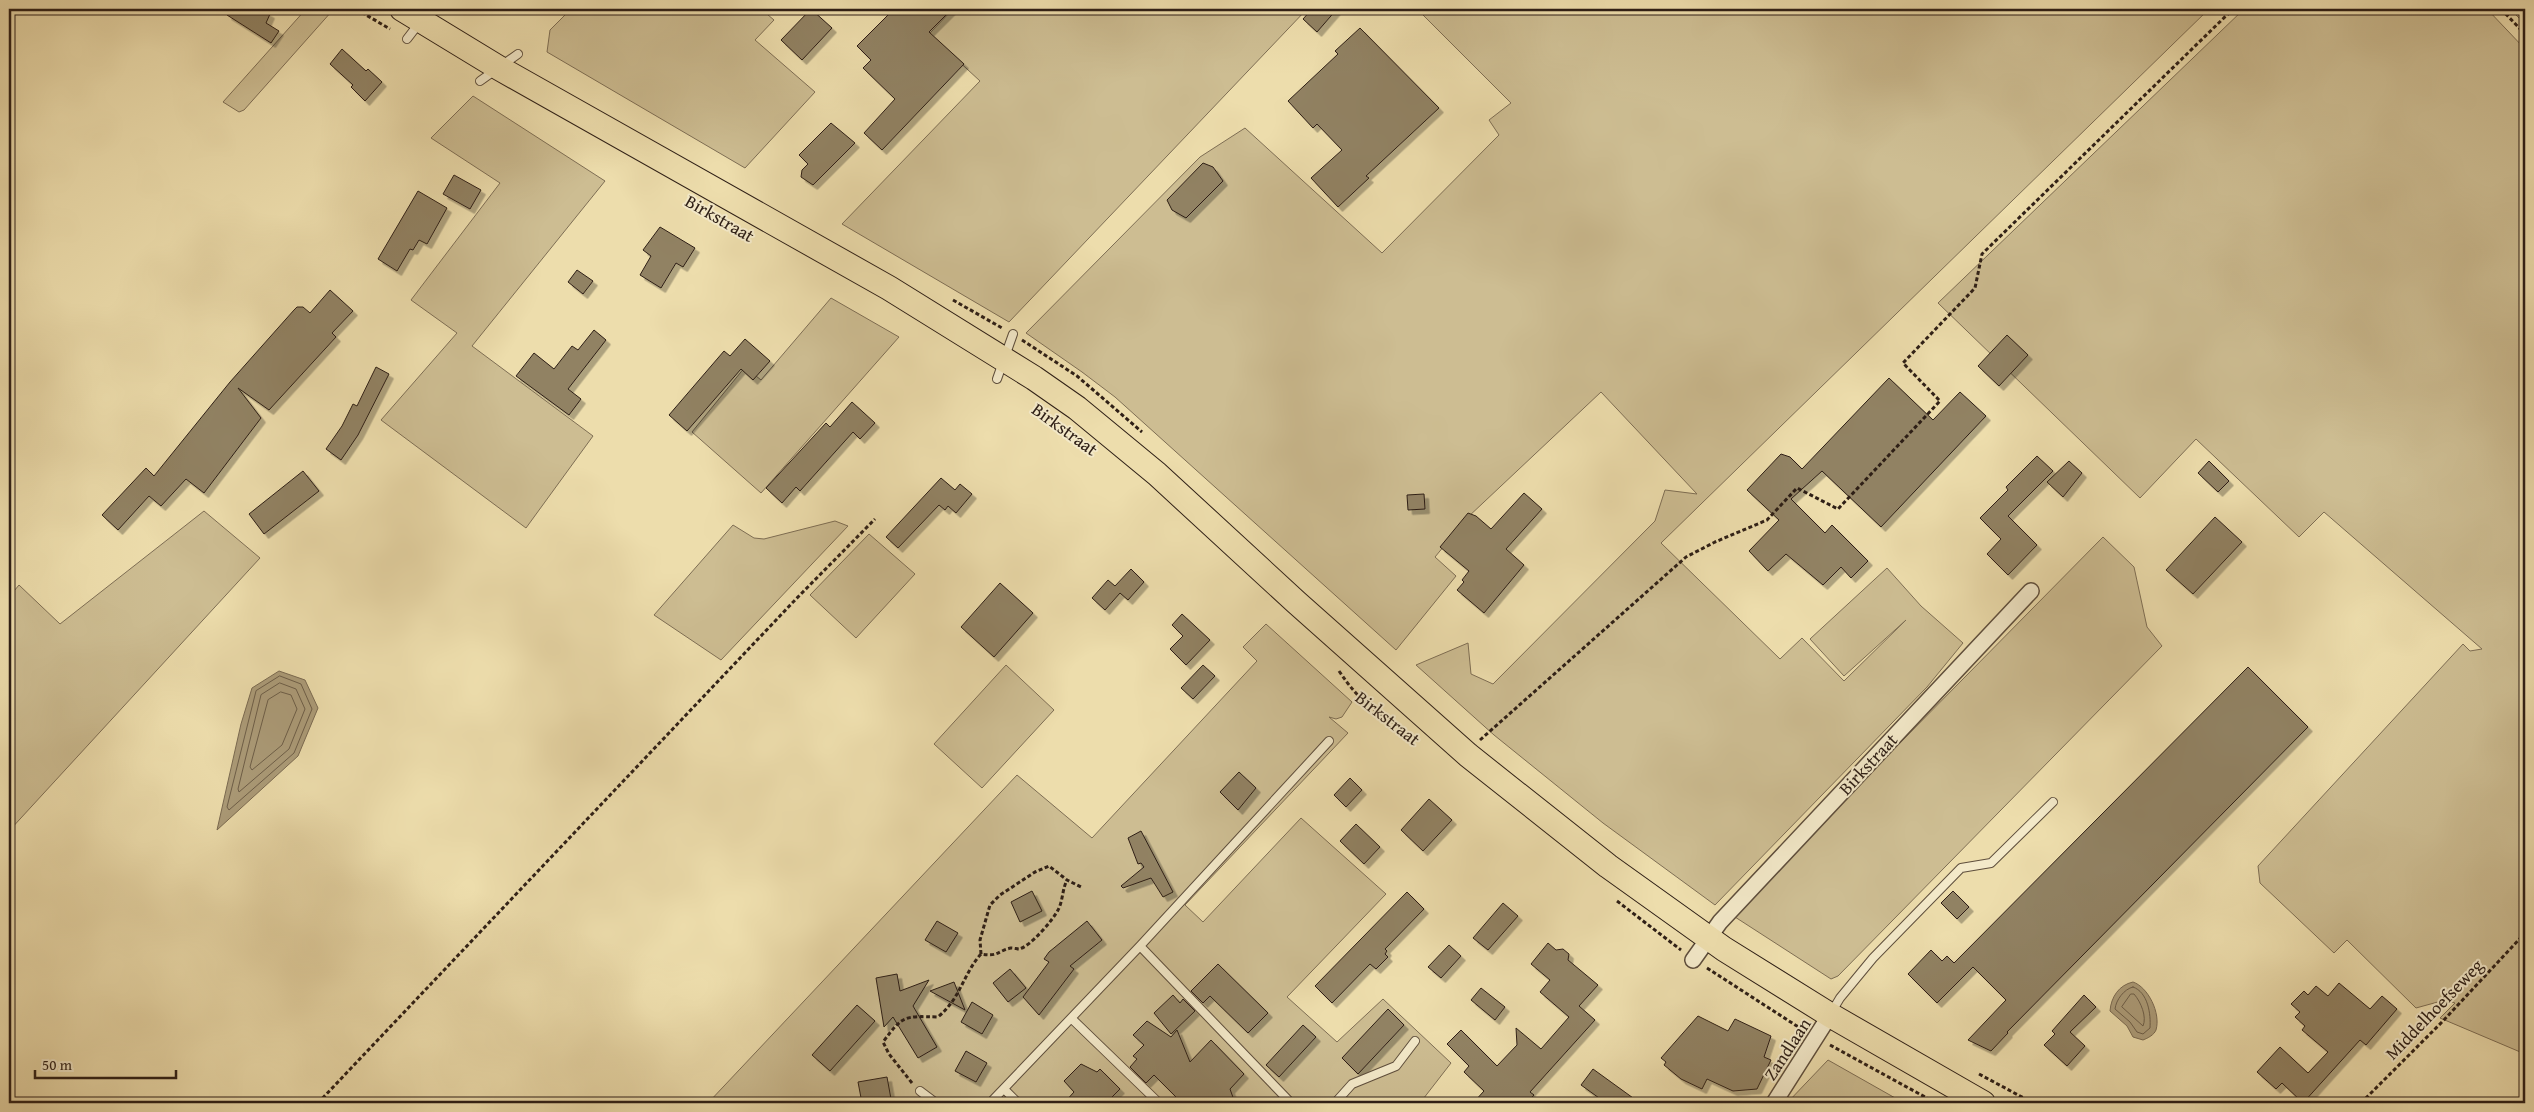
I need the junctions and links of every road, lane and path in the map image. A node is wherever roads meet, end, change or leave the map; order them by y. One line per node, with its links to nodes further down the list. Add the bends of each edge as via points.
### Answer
1 (356, 9): 5 (path)
2 (402, 9): 5 (main road, Birkstraat)
3 (2233, 9): 15 (path, via 1982,254 1975,288 1903,363 1940,401 1838,508 1797,488 1767,520 1686,557)
4 (2501, 9): 6 (path)
5 (420, 23): 7 (main road, Birkstraat)
6 (2525, 34)
7 (508, 61): 8 (lane); 10 (main road, Birkstraat, via 889,288)
8 (480, 81)
9 (1013, 334): 10 (lane)
10 (1001, 369): 22 (main road, Birkstraat, via 1077,408 1157,474 1468,755 1608,866)
11 (875, 519): 32 (path)
12 (2031, 591): 22 (street, Birkstraat, via 1720,922)
13 (1337, 668): 14 (path, Birkstraat, via 1365,704)
14 (1412, 735)
15 (1481, 739)
16 (1329, 741): 23 (lane)
17 (2053, 802): 26 (lane, via 1991,863 1961,868 1873,958)
18 (1066, 880): 19 (path); 24 (path, via 1058,910 1045,928 1027,944 994,956); 24 (path, via 1049,866 1000,895 990,905 980,940)
19 (1083, 888)
20 (1616, 900): 25 (path)
21 (2525, 933): 42 (path, Middelhoefseweg)
22 (1708, 939): 25 (street, Birkstraat); 26 (main road, Birkstraat)
23 (1140, 946): 27 (lane); 37 (lane)
24 (981, 954): 31 (path, via 970,967 960,992 938,1017 908,1017 896,1024 883,1042 903,1073)
25 (1694, 960): 28 (path)
26 (1830, 1015): 28 (street, Zandlaan); 41 (main road, Birkstraat)
27 (1072, 1019): 30 (lane); 36 (lane)
28 (1817, 1038): 39 (street, Zandlaan); 40 (path)
29 (1415, 1042): 38 (lane, via 1396,1066 1352,1084)
30 (1004, 1089): 34 (lane); 35 (lane)
31 (920, 1091): 33 (lane)
32 (318, 1103)
33 (936, 1103)
34 (990, 1103)
35 (1018, 1103)
36 (1158, 1103)
37 (1291, 1103)
38 (1335, 1103)
39 (1774, 1103)
40 (1936, 1103)
41 (1983, 1103)
42 (2361, 1103)

